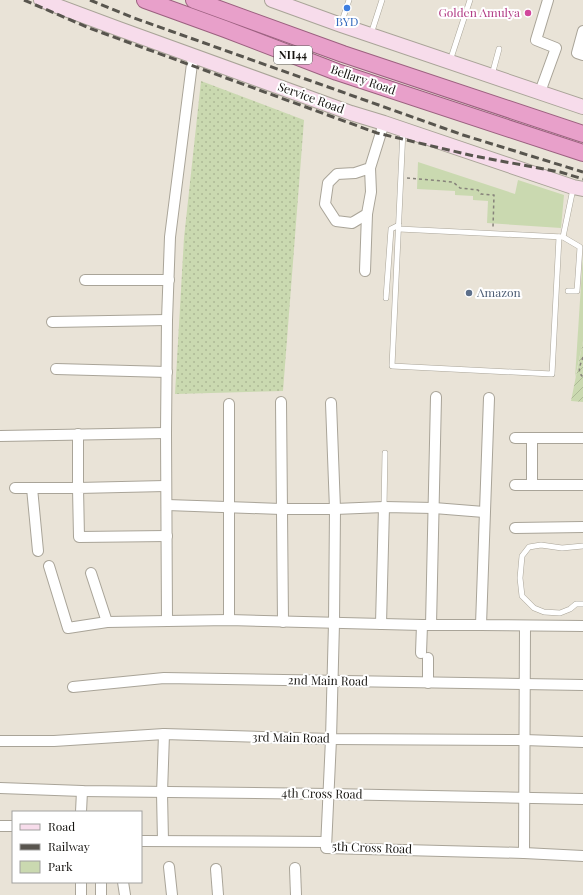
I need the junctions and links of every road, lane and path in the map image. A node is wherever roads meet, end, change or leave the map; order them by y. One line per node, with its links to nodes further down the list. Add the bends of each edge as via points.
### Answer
1 (41, 0): 14 (main road, Service Road)
2 (145, 0): 22 (highway, Bellary Road / NH44, via 337,72)
3 (194, 0): 21 (highway, Bellary Road / NH44, via 343,54)
4 (272, 0): 9 (main road)
5 (349, 0): 9 (lane)
6 (382, 0): 11 (lane)
7 (470, 0): 15 (lane)
8 (548, 0): 17 (street, via 536,40 556,48)
9 (341, 25): 11 (main road)
10 (583, 31): 13 (street, via 577,53)
11 (371, 35): 15 (main road)
12 (500, 49): 16 (lane)
13 (583, 55)
14 (193, 56): 19 (main road, Service Road); 32 (street, via 170,237)
15 (450, 62): 16 (main road)
16 (492, 76): 17 (main road)
17 (540, 92): 18 (main road)
18 (582, 104)
19 (384, 123): 20 (main road, Service Road); 23 (street)
20 (404, 129): 24 (lane); 25 (main road, Service Road)
21 (583, 134)
22 (583, 154)
23 (370, 168): 26 (street, via 371,192); 26 (street, via 356,173 337,174 328,183 325,204 336,221 352,223)
24 (401, 178): 27 (lane); 28 (path, via 453,182 460,188 494,195)
25 (578, 188): 29 (lane)
26 (367, 214): 30 (street)
27 (399, 227): 28 (lane); 29 (lane, via 392,366 552,374); 34 (lane, via 390,229)
28 (492, 233): 29 (lane)
29 (560, 237): 33 (lane, via 580,247 577,291)
30 (365, 271)
31 (84, 280): 32 (street)
32 (168, 280): 35 (street)
33 (568, 291)
34 (386, 298)
35 (167, 320): 36 (street); 39 (street)
36 (52, 322)
37 (583, 357): 40 (path, via 579,369)
38 (56, 369): 39 (street)
39 (167, 372): 46 (street)
40 (583, 377)
41 (436, 397): 64 (street)
42 (489, 398): 66 (street)
43 (281, 402): 63 (street)
44 (331, 402): 65 (street)
45 (229, 404): 61 (street)
46 (166, 433): 47 (street); 55 (street)
47 (78, 434): 48 (street); 59 (street)
48 (0, 436)
49 (515, 438): 50 (street)
50 (532, 438): 51 (street); 53 (street)
51 (583, 438)
52 (385, 454): 62 (lane)
53 (532, 485): 54 (street); 56 (street)
54 (583, 485)
55 (165, 486): 59 (street); 60 (street)
56 (515, 486)
57 (15, 488): 58 (street)
58 (32, 488): 59 (street); 71 (street)
59 (78, 488): 69 (street, via 79,537)
60 (166, 505): 61 (street); 69 (street)
61 (229, 507): 63 (street); 75 (street)
62 (384, 507): 64 (street); 65 (street); 80 (street)
63 (282, 508): 65 (street); 78 (street)
64 (434, 508): 66 (street); 81 (street)
65 (335, 509): 79 (street)
66 (484, 512): 82 (street)
67 (583, 527): 68 (street)
68 (514, 528)
69 (167, 536): 77 (street)
70 (583, 546): 74 (lane, via 562,548 541,545 529,548 522,556 520,578 522,596 534,608 544,612 560,613 576,604)
71 (38, 551)
72 (49, 566): 76 (street, via 68,628)
73 (91, 573): 76 (street)
74 (583, 604)
75 (229, 620): 77 (street); 78 (street)
76 (107, 622): 77 (street)
77 (167, 622)
78 (283, 622): 79 (street)
79 (334, 623): 80 (street); 85 (street)
80 (381, 624): 81 (street)
81 (426, 625): 82 (street); 86 (street, via 424,656)
82 (482, 625): 83 (street)
83 (525, 626): 84 (street); 87 (street)
84 (583, 626)
85 (332, 681): 86 (street, 2nd Main Road); 89 (street, 2nd Main Road, via 164,678); 91 (street)
86 (428, 683): 87 (street, 2nd Main Road)
87 (524, 684): 88 (street, 2nd Main Road); 92 (street)
88 (583, 685)
89 (73, 687)
90 (164, 734): 91 (street, 3rd Main Road); 93 (street, 3rd Main Road, via 54,741); 97 (street)
91 (331, 739): 92 (street, 3rd Main Road); 98 (street)
92 (524, 740): 94 (street, 3rd Main Road); 99 (street)
93 (0, 741)
94 (583, 742)
95 (0, 788): 96 (street, 4th Cross Road)
96 (82, 791): 97 (street, 4th Cross Road); 101 (street)
97 (162, 793): 98 (street, 4th Cross Road); 105 (street)
98 (329, 794): 99 (street, 4th Cross Road); 106 (street)
99 (524, 798): 100 (street, 4th Cross Road); 107 (street)
100 (583, 799)
101 (81, 811)
102 (0, 826): 103 (street)
103 (12, 826)
104 (142, 841): 105 (street, 5th Cross Road)
105 (163, 841): 106 (street, 5th Cross Road)
106 (326, 842): 107 (street, 5th Cross Road, via 326,848)
107 (524, 853): 108 (street, 5th Cross Road)
108 (583, 856)
109 (169, 867): 118 (street)
110 (295, 868): 120 (street)
111 (216, 869): 119 (street)
112 (80, 883): 115 (street)
113 (101, 883): 116 (street)
114 (123, 883): 117 (street)
115 (81, 895)
116 (101, 895)
117 (125, 895)
118 (172, 895)
119 (218, 895)
120 (296, 895)

